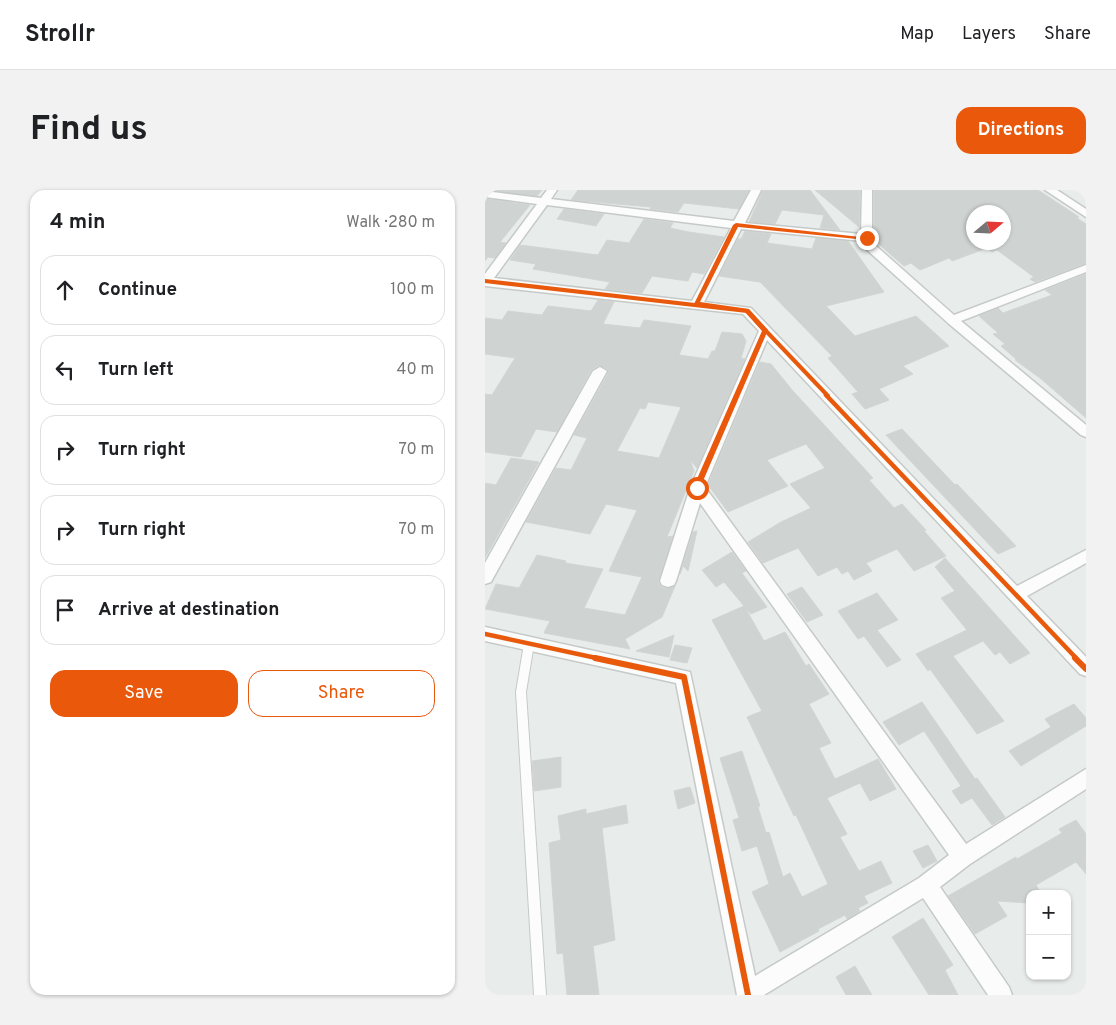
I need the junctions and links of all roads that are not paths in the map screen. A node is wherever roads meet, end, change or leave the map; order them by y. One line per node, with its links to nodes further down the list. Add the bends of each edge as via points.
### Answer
1 (552, 190): 6 (street)
2 (755, 190): 8 (street)
3 (867, 190): 9 (street)
4 (1050, 190): 7 (street)
5 (485, 194): 6 (street)
6 (544, 201): 8 (street); 11 (street)
7 (1086, 214)
8 (736, 225): 9 (street); 12 (street)
9 (867, 238): 13 (street, via 870,248)
10 (1086, 268): 13 (street)
11 (485, 281): 12 (street)
12 (697, 304): 14 (street, via 747,311)
13 (952, 320): 16 (street)
14 (765, 330): 17 (street); 21 (street)
15 (600, 370): 19 (street)
16 (1086, 432)
17 (697, 488): 20 (street); 26 (street)
18 (1086, 556): 21 (street)
19 (485, 578)
20 (668, 581)
21 (1015, 595): 24 (street)
22 (485, 634): 23 (street)
23 (529, 644): 28 (street, via 683,677); 29 (lane, via 521,692)
24 (1086, 669)
25 (1086, 778): 26 (street)
26 (963, 857): 27 (street)
27 (926, 885): 28 (street); 30 (street)
28 (747, 994)
29 (540, 995)
30 (1001, 995)

